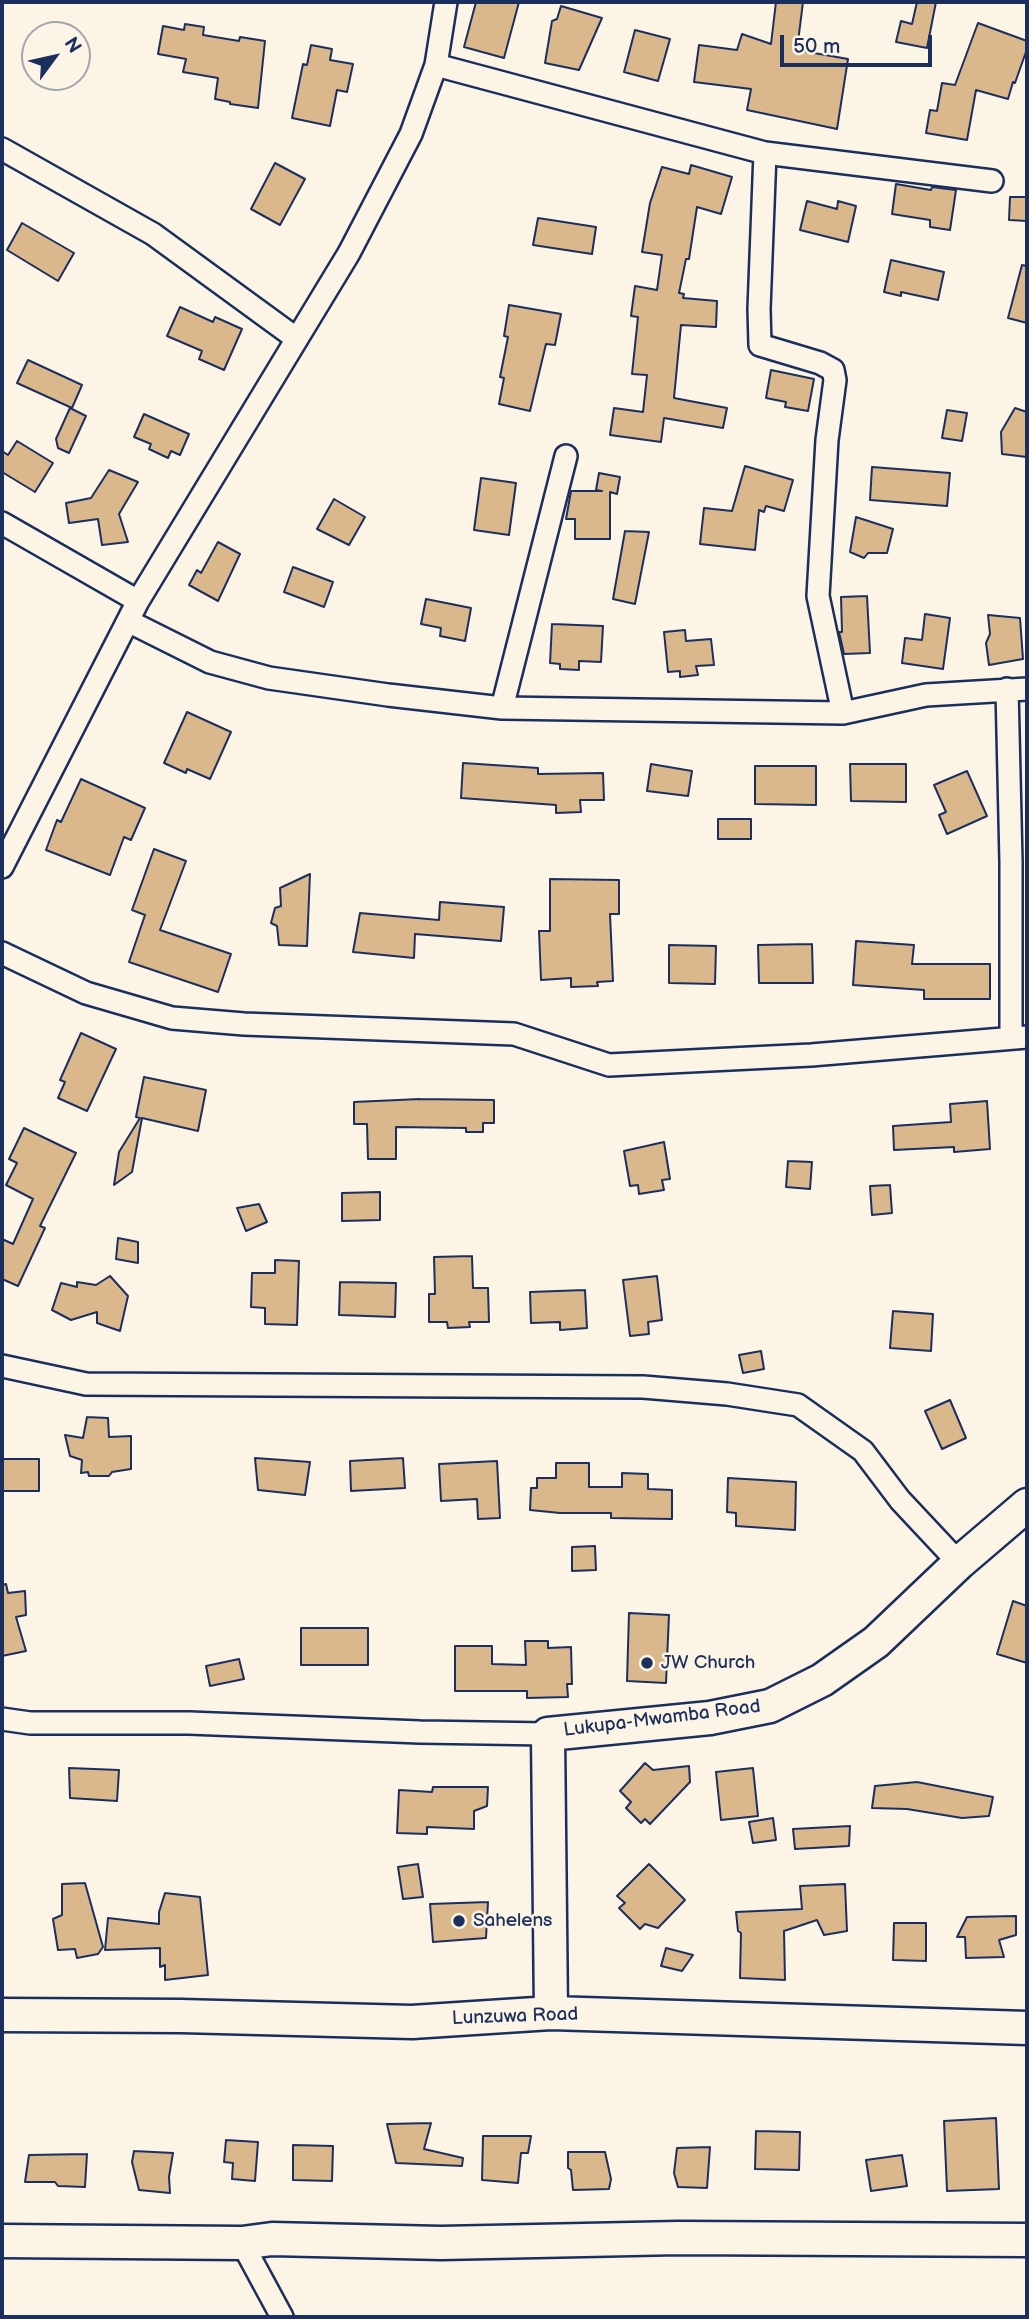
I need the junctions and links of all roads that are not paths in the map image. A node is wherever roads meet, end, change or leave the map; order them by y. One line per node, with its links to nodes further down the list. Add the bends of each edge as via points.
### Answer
1 (446, 2): 2 (street)
2 (436, 65): 4 (street); 6 (street, via 411,134 349,253)
3 (2, 149): 6 (street, via 153,234)
4 (765, 153): 5 (street); 13 (street, via 760,345 834,370 818,596)
5 (992, 181)
6 (297, 339): 9 (street)
7 (566, 456): 12 (street)
8 (2, 523): 9 (street)
9 (138, 601): 10 (street)
10 (128, 621): 12 (street, via 210,662 269,678); 14 (street)
11 (1017, 689): 13 (street, via 926,695); 16 (street, via 1010,862)
12 (502, 708): 13 (street)
13 (844, 713)
14 (2, 867)
15 (2, 953): 16 (street, via 86,993 172,1017 514,1034 609,1065 811,1055)
16 (1019, 1037)
17 (2, 1366): 19 (street, via 86,1384 643,1387 798,1405 863,1451 900,1500)
18 (1027, 1505): 19 (street, Lukupa-Mwamba Road)
19 (959, 1563): 21 (street, Lukupa-Mwamba Road, via 876,1642 822,1680 770,1706 710,1718)
20 (2, 1719): 21 (street)
21 (548, 1734): 22 (street, Lukupa-Mwamba Road)
22 (551, 2013): 23 (street, Lunzuwa Road, via 412,2022); 24 (street, Lunzuwa Road)
23 (2, 2015)
24 (1027, 2028)
25 (1027, 2239): 27 (street, via 441,2243 272,2239)
26 (2, 2241): 27 (street)
27 (243, 2243): 28 (street)
28 (282, 2317)

